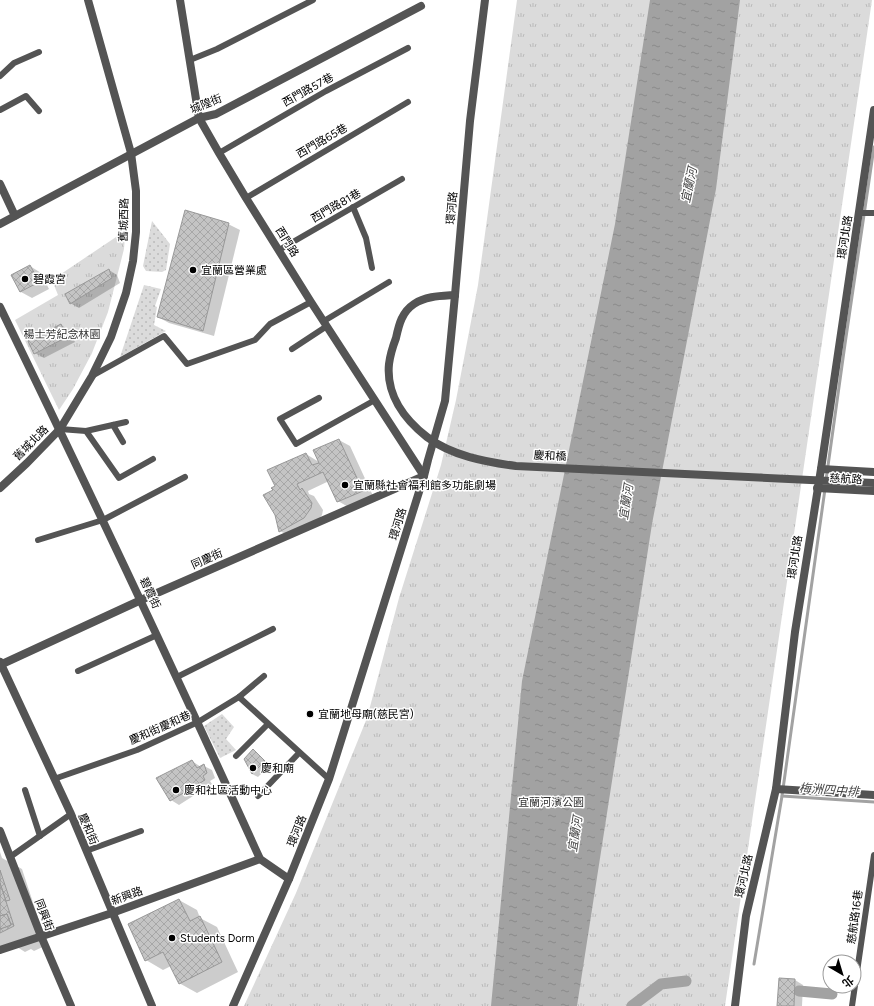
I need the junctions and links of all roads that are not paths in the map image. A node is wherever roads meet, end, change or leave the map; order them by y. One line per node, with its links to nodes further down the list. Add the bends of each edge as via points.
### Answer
1 (88, 0): 15 (street, 舊城西路)
2 (312, 0): 8 (lane)
3 (485, 0): 28 (street, 環河路, via 470,121)
4 (182, 1): 8 (street, 西門路)
5 (421, 6): 14 (street, 城隍街, via 216,114)
6 (408, 48): 16 (lane, 西門路57巷, via 326,91)
7 (39, 52): 9 (lane, via 14,63)
8 (190, 60): 14 (street, 西門路)
9 (0, 76)
10 (408, 102): 19 (lane, 西門路65巷)
11 (0, 110): 13 (lane, via 26,96)
12 (874, 110): 21 (street, 環河北路)
13 (39, 111)
14 (199, 118): 15 (street, 城隍街); 16 (street, 西門路)
15 (131, 153): 23 (street, 城隍街); 33 (street, 舊城西路, via 136,191 133,261 126,293 111,337)
16 (219, 153): 19 (street, 西門路)
17 (402, 179): 20 (lane, 西門路81巷)
18 (0, 184): 23 (street)
19 (246, 198): 25 (street, 西門路)
20 (353, 207): 25 (lane, 西門路81巷); 26 (lane, via 366,238)
21 (859, 213): 22 (lane); 42 (street, 環河北路)
22 (874, 213)
23 (15, 216): 24 (street, 城隍街)
24 (0, 224)
25 (279, 250): 29 (street, 西門路)
26 (372, 268)
27 (389, 282): 31 (lane)
28 (455, 295): 44 (street, 環河路, via 445,401); 46 (street, 慶和橋, bridge, via 429,297 407,310 400,320 388,371 392,391 403,414 428,437 449,450 482,460 516,466)
29 (312, 302): 31 (street, 西門路); 33 (lane, via 270,324 255,340 187,364 164,336)
30 (0, 307): 38 (street, 碧霞街)
31 (325, 324): 32 (lane); 35 (street, 西門路)
32 (292, 349)
33 (92, 376): 38 (street, 舊城西路)
34 (319, 398): 35 (lane, via 280,419 296,444)
35 (374, 400): 44 (street, 西門路)
36 (126, 422): 37 (lane)
37 (113, 425): 39 (lane); 40 (lane)
38 (60, 429): 39 (lane); 47 (street, 舊城北路); 50 (street, 碧霞街)
39 (86, 431): 41 (lane, via 119,478)
40 (123, 442)
41 (153, 459)
42 (820, 469): 43 (street, 慈航路); 48 (street, 環河北路)
43 (874, 472)
44 (424, 476): 52 (street, 同慶街); 65 (street, 環河路)
45 (185, 477): 50 (lane)
46 (874, 483)
47 (0, 488)
48 (817, 488): 49 (street, 慈航路); 66 (street, 環河北路, via 795,632)
49 (874, 491)
50 (103, 520): 51 (lane); 52 (street, 碧霞街)
51 (38, 540)
52 (141, 600): 54 (street, 碧霞街); 55 (street, 同慶街)
53 (273, 629): 58 (lane)
54 (157, 635): 56 (lane); 58 (street, 碧霞街)
55 (0, 664): 64 (street, 慶和街)
56 (78, 671)
57 (264, 676): 59 (lane, 慶和街慶和巷)
58 (177, 677): 60 (street, 碧霞街)
59 (238, 697): 60 (lane, 慶和街慶和巷); 61 (lane)
60 (198, 722): 64 (lane, 慶和街慶和巷, via 137,750); 77 (street, 碧霞街)
61 (268, 724): 62 (lane); 63 (lane)
62 (299, 752): 65 (lane); 69 (lane)
63 (236, 756)
64 (54, 779): 70 (street, 慶和街)
65 (330, 779): 78 (street, 環河路)
66 (776, 789): 68 (street); 85 (street, 環河北路, via 746,916)
67 (25, 790): 73 (lane)
68 (874, 795)
69 (258, 796)
70 (70, 814): 73 (lane); 74 (street, 慶和街)
71 (0, 831): 76 (street, 同興街)
72 (141, 831): 74 (lane)
73 (40, 836): 76 (lane)
74 (86, 851): 79 (street, 慶和街)
75 (874, 855): 86 (lane, 慈航路16巷)
76 (10, 857): 80 (street, 同興街)
77 (260, 859): 78 (street); 79 (street, 新興路)
78 (289, 879): 84 (street, 環河路)
79 (112, 913): 80 (street, 新興路); 83 (street, 慶和街)
80 (41, 936): 81 (street, 新興路); 82 (street, 同興街)
81 (0, 950)
82 (71, 1006)
83 (152, 1006)
84 (233, 1006)
85 (735, 1006)
86 (852, 1006)

